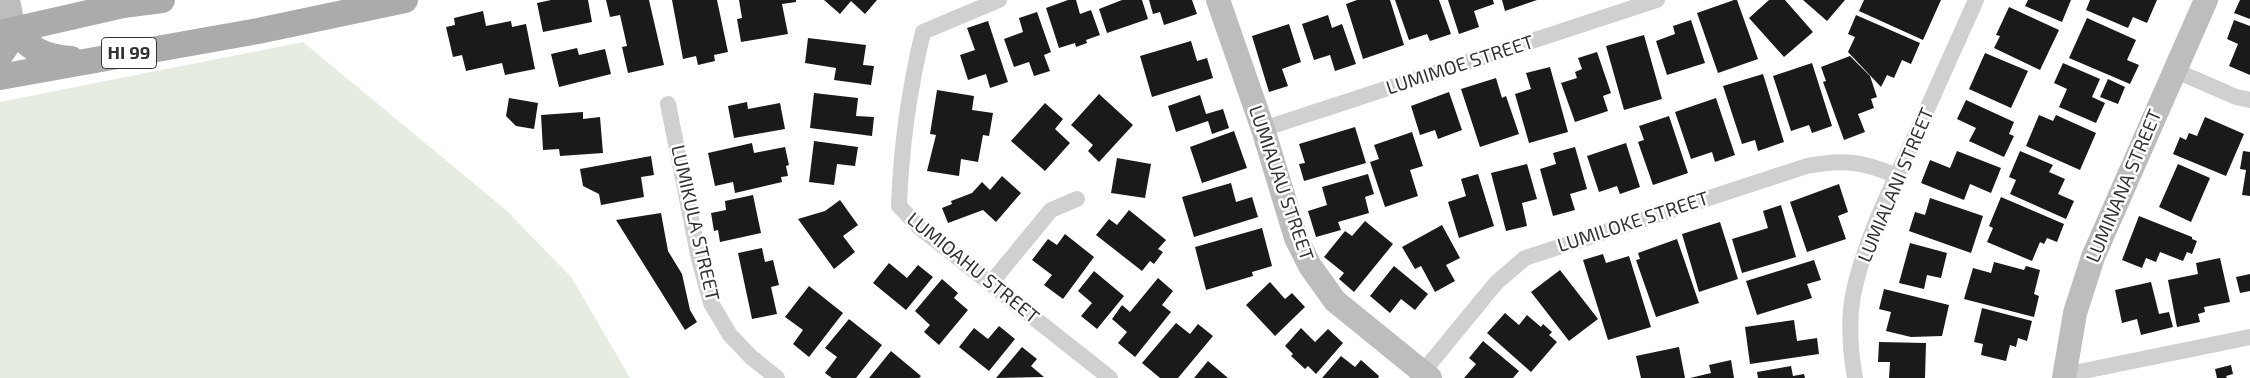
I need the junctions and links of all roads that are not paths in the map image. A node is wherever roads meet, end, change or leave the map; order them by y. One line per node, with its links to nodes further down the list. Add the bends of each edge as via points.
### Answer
1 (8, 0): 11 (street)
2 (78, 0): 10 (main road)
3 (162, 0): 10 (main road, HI 99)
4 (405, 0): 13 (main road, HI 99, via 258,31)
5 (999, 0): 21 (street, LUMIOAHU STREET, via 923,32 908,101 900,169 899,206 919,227)
6 (1218, 0): 18 (street, LUMIAUAU STREET)
7 (1657, 0): 18 (street, LUMIMOE STREET)
8 (1976, 0): 19 (street, LUMIALANI STREET)
9 (2206, 0): 14 (street, LUMINANA STREET)
10 (123, 5): 11 (main road, HI 99)
11 (7, 31): 12 (main road, via 10,41); 13 (main road, via 28,46 55,58)
12 (0, 56)
13 (90, 60): 15 (main road, HI 99)
14 (2174, 70): 16 (street); 24 (street, LUMINANA STREET, via 2092,257)
15 (0, 77)
16 (2250, 100)
17 (668, 104): 25 (street, LUMIKULA STREET, via 699,259 711,302 730,335)
18 (1263, 129): 23 (street, LUMIAUAU STREET, via 1296,238 1310,266 1335,301)
19 (1897, 176): 23 (street, LUMILOKE STREET, via 1860,162 1829,161 1806,166 1525,258 1496,283); 27 (street, LUMIALANI STREET, via 1864,253 1853,295 1850,334)
20 (1077, 199): 21 (street, via 1051,210)
21 (991, 283): 26 (street, LUMIOAHU STREET)
22 (2250, 337): 24 (street)
23 (1423, 376)
24 (2059, 377)
25 (777, 378)
26 (1110, 378)
27 (1855, 378)

